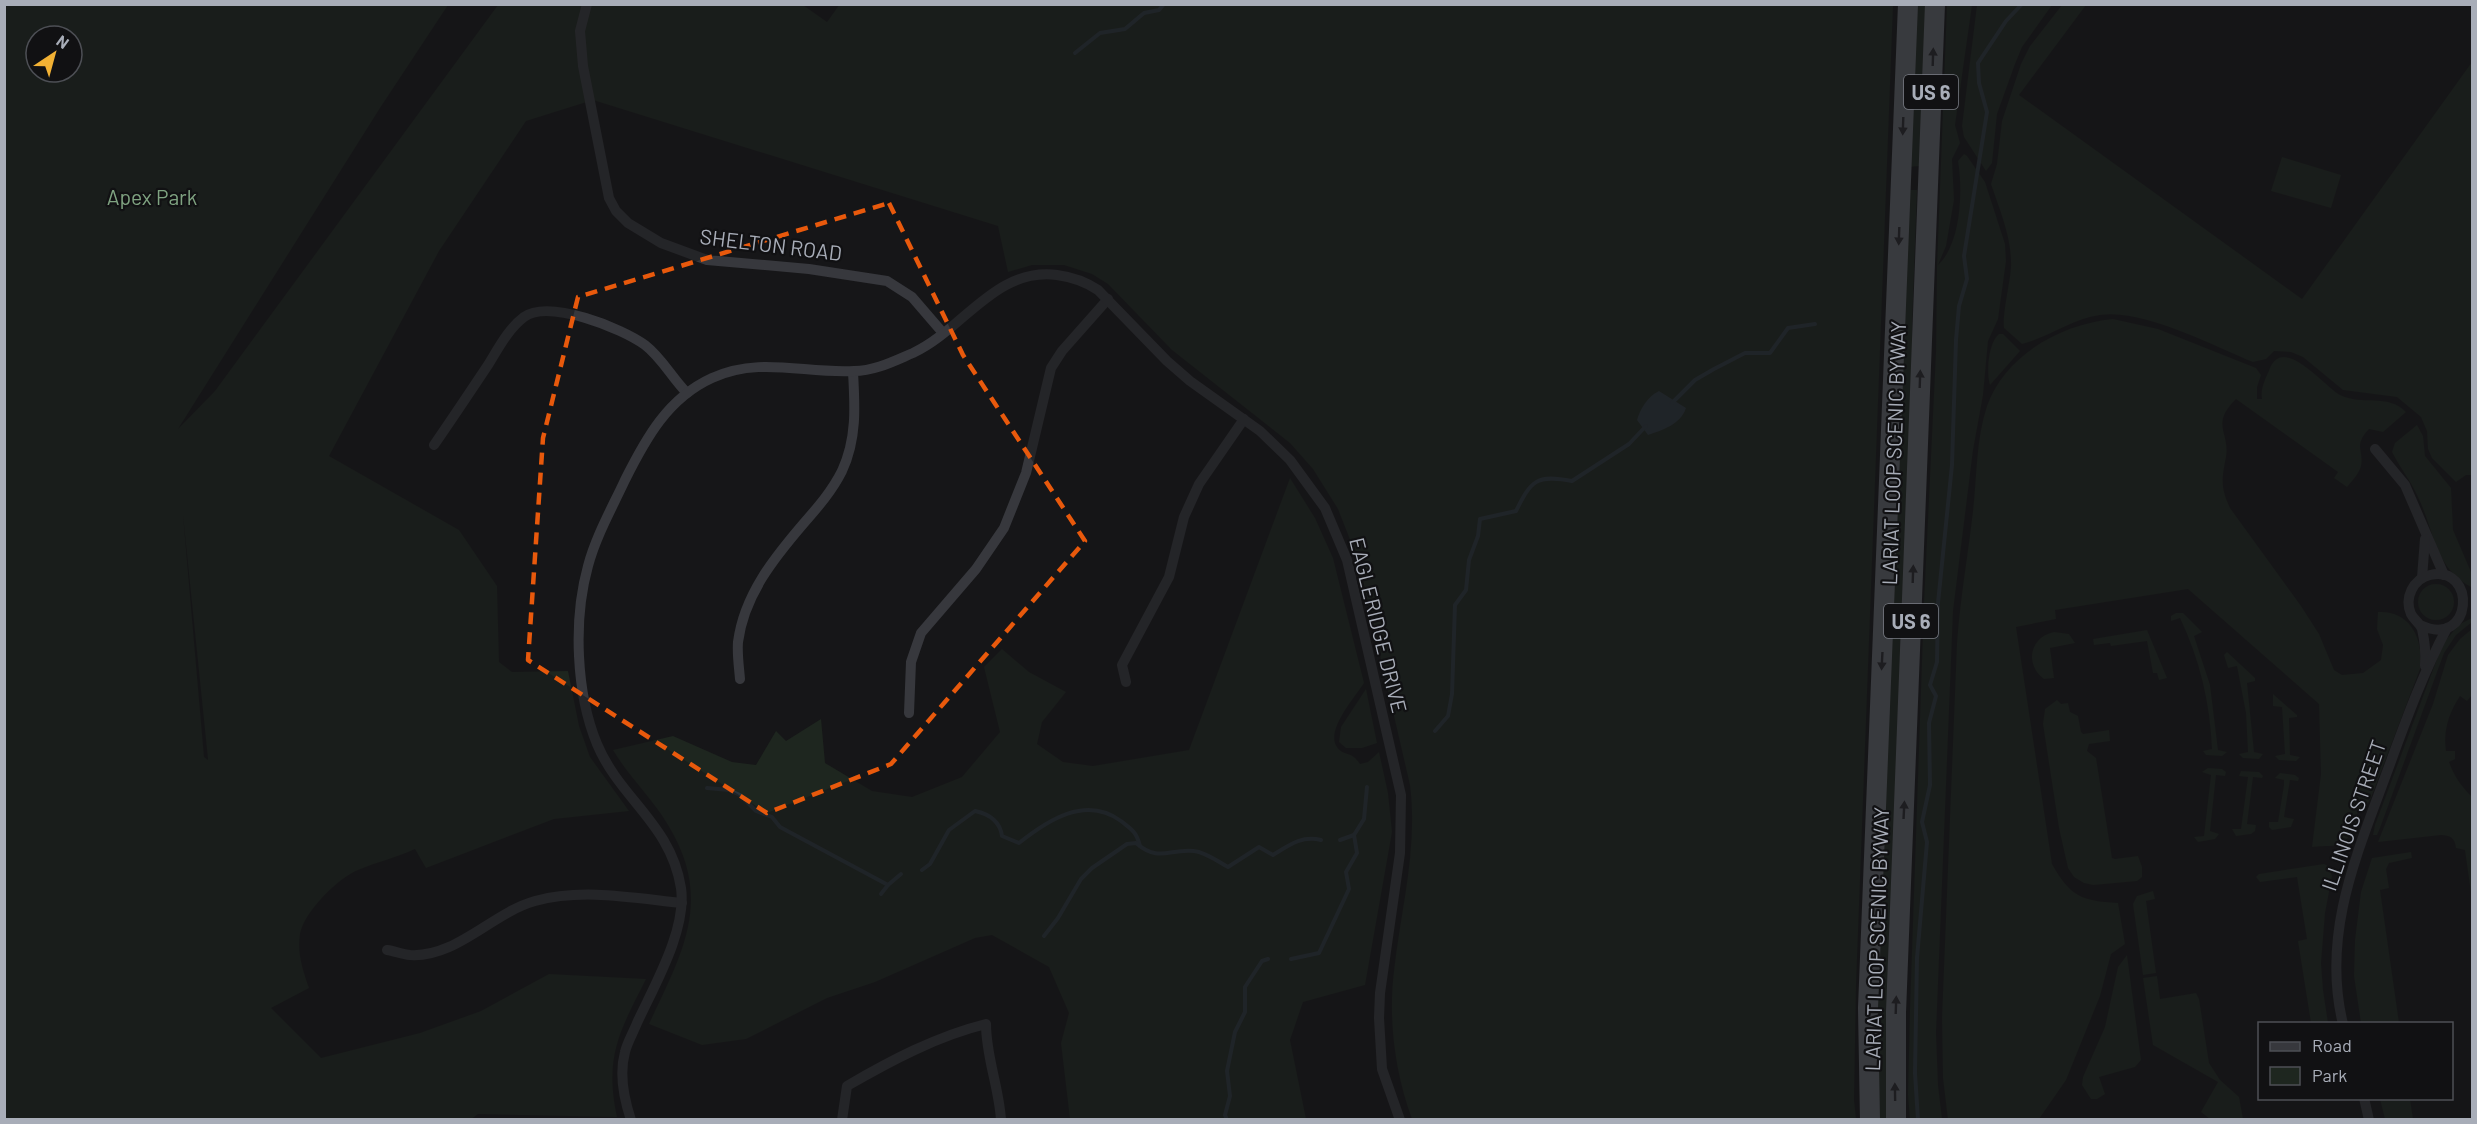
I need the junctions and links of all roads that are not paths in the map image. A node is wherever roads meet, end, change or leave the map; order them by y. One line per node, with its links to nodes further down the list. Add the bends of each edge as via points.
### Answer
1 (587, 4): 7 (street, SHELTON ROAD, via 580,31 588,98 609,198 628,223 662,243 707,260 887,281 908,293)
2 (1908, 4): 4 (highway, LARIAT LOOP SCENIC BYWAY / US 6, one-way to 4)
3 (1935, 4): 5 (highway, LARIAT LOOP SCENIC BYWAY / US 6, one-way to 3)
4 (1901, 177): 5 (highway); 30 (highway, LARIAT LOOP SCENIC BYWAY / US 6, one-way to 30, via 1868,1008)
5 (1928, 179): 31 (highway, LARIAT LOOP SCENIC BYWAY / US 6, one-way to 5, via 1896,1001)
6 (1108, 299): 7 (street, EAGLERIDGE DRIVE, via 1088,283 1048,274 1031,275 1008,283); 10 (street, EAGLERIDGE DRIVE, via 1167,361); 21 (street, via 1051,368 1026,473 1004,528 976,569 921,633 911,662)
7 (943, 333): 8 (street, EAGLERIDGE DRIVE, via 923,348 889,364)
8 (853, 372): 9 (street, EAGLERIDGE DRIVE, via 767,365 715,377); 19 (street, via 856,409 852,444 843,470 760,578 741,626)
9 (687, 393): 11 (street, via 645,345 626,333 543,310 525,317 505,338); 22 (street, EAGLERIDGE DRIVE, via 650,431 599,535 588,565 578,642 590,724 598,746 611,770 662,834 673,858)
10 (1244, 419): 20 (street, via 1198,484 1184,517 1169,577 1122,665); 29 (street, EAGLERIDGE DRIVE, via 1290,460 1322,502 1334,528 1347,560 1401,795 1400,853 1379,1018 1382,1070)
11 (434, 446)
12 (2375, 449): 13 (street, via 2405,485)
13 (2425, 536): 14 (street); 15 (street)
14 (2444, 575): 15 (street); 17 (street, via 2458,585 2464,600 2461,616)
15 (2422, 578): 16 (street, via 2412,587 2408,604)
16 (2420, 625): 17 (street); 18 (street, via 2426,644)
17 (2447, 628): 18 (street, ILLINOIS STREET)
18 (2425, 669): 24 (street, ILLINOIS STREET, via 2357,855 2339,917 2335,971)
19 (740, 679)
20 (1126, 682)
21 (909, 713)
22 (682, 903): 23 (street, via 566,895 512,909 440,951 411,955); 26 (street, EAGLERIDGE DRIVE, via 677,932 624,1053 623,1096)
23 (387, 950)
24 (2343, 1022)
25 (2364, 1100): 32 (street)
26 (631, 1119)
27 (842, 1119): 28 (street, via 847,1086 882,1065 986,1024)
28 (1001, 1119)
29 (1400, 1119)
30 (1870, 1119)
31 (1896, 1119)
32 (2369, 1119)

